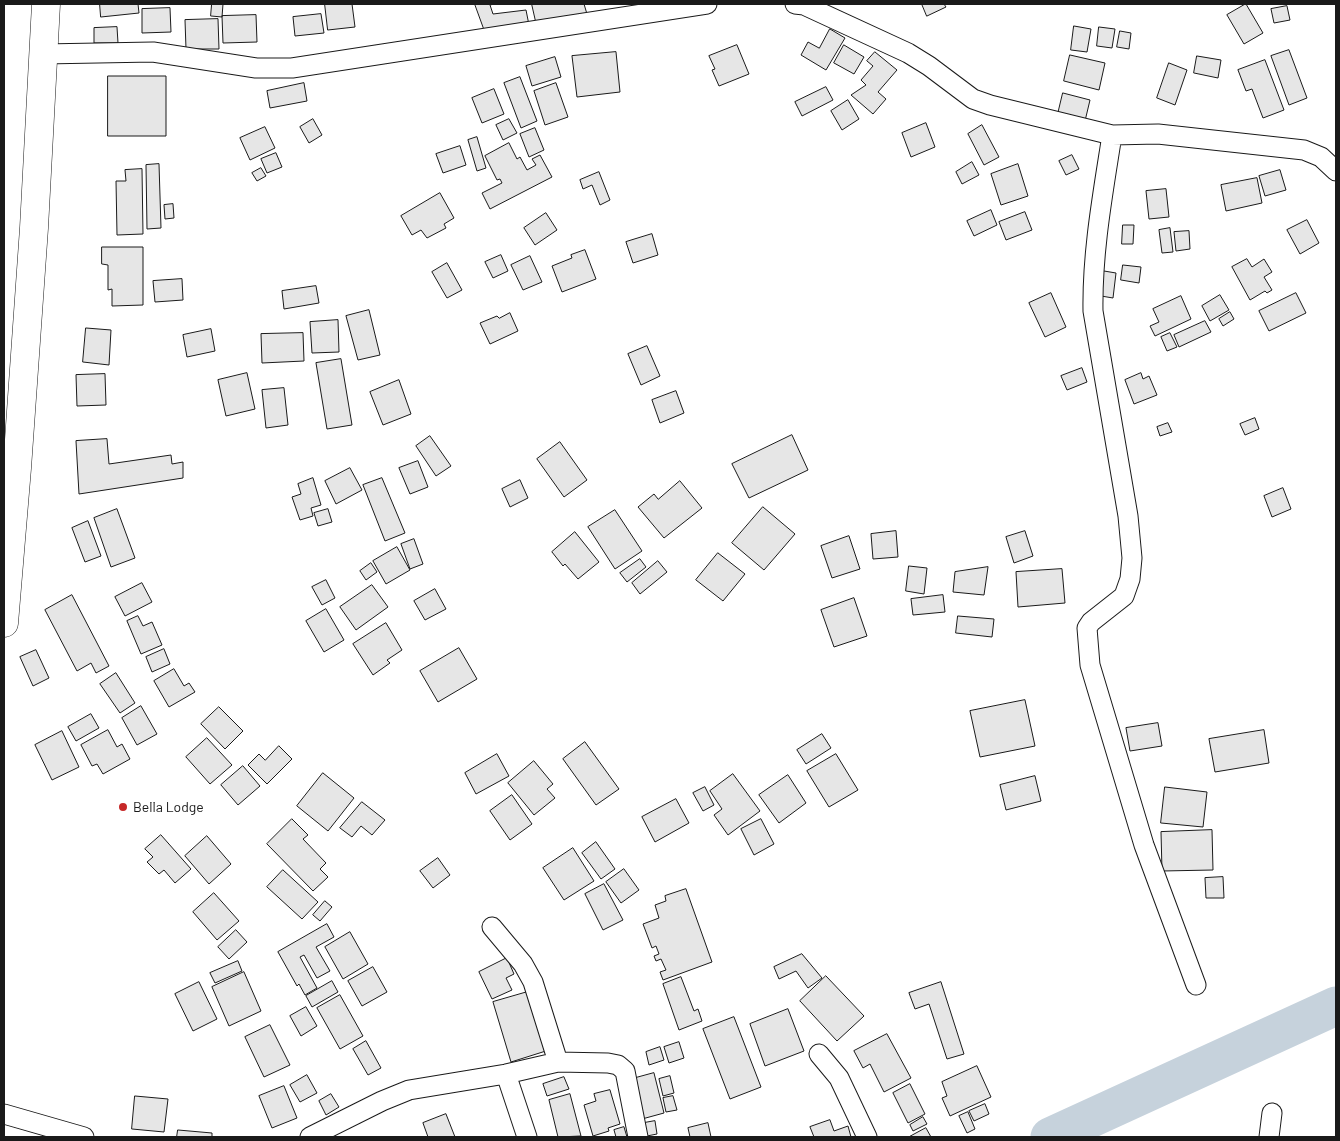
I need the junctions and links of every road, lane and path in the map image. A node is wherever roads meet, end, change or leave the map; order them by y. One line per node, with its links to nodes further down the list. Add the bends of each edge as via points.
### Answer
1 (46, 4): 4 (highway)
2 (707, 4): 4 (street, via 292,68 256,68 153,52)
3 (801, 4): 5 (street, via 908,52 973,99)
4 (43, 54): 7 (highway, via 33,238)
5 (1112, 134): 6 (street, via 1158,134 1304,150 1321,157); 9 (street, via 1100,213 1093,311 1128,516 1132,558 1124,596 1087,628 1090,665 1144,845)
6 (1336, 171)
7 (4, 623)
8 (492, 927): 11 (street, via 523,964 533,982)
9 (1196, 985)
10 (819, 1054): 19 (street, via 839,1078)
11 (558, 1062): 12 (street); 18 (street, via 608,1063 622,1067)
12 (506, 1074): 16 (street, via 409,1090); 17 (street)
13 (1272, 1113): 20 (street)
14 (4, 1114): 15 (street)
15 (84, 1137)
16 (310, 1137)
17 (527, 1137)
18 (638, 1137)
19 (867, 1137)
20 (1269, 1137)

